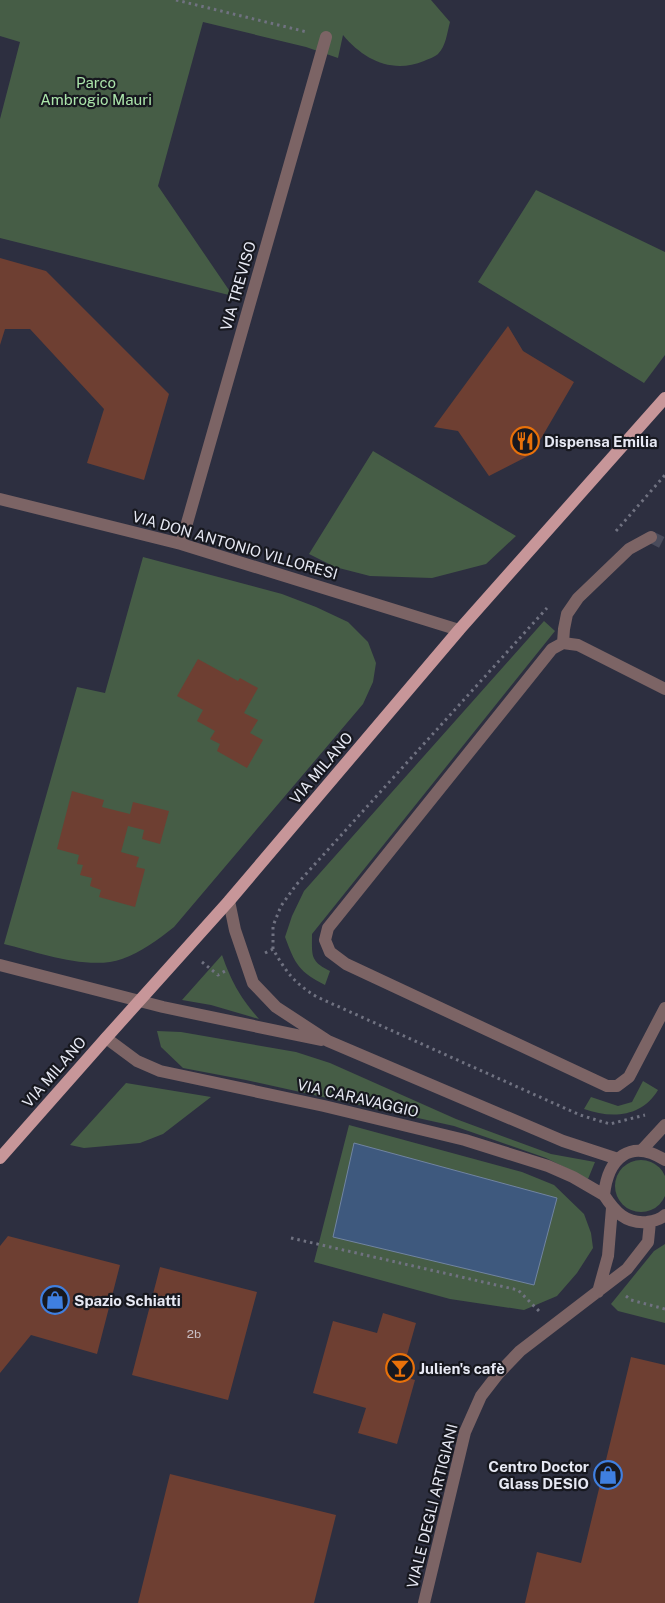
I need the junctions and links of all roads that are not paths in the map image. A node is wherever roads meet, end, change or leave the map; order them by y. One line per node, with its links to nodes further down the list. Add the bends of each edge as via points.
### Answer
1 (326, 37): 5 (street, VIA TREVISO)
2 (665, 398): 6 (main road, VIA MILANO)
3 (0, 499): 5 (street, VIA DON ANTONIO VILLORESI)
4 (651, 536): 7 (street, via 629,549 578,598 566,614)
5 (181, 544): 6 (street, VIA DON ANTONIO VILLORESI)
6 (459, 630): 9 (main road, VIA MILANO)
7 (563, 643): 8 (street, via 578,645); 12 (street, via 552,649 328,928 324,940 330,952 346,964 608,1086 617,1086 629,1076)
8 (665, 689)
9 (229, 901): 11 (main road, VIA MILANO); 14 (street, VIA CARAVAGGIO, via 234,930 253,984 276,1007)
10 (0, 965): 11 (street, VIA CARAVAGGIO)
11 (140, 1001): 13 (main road, VIA MILANO); 14 (street, VIA CARAVAGGIO)
12 (665, 1008)
13 (106, 1038): 17 (main road, VIA MILANO); 20 (street, VIA CARAVAGGIO, via 137,1061 160,1071 465,1140 548,1166)
14 (328, 1041): 18 (street, VIA CARAVAGGIO, via 563,1141)
15 (665, 1125): 16 (street)
16 (641, 1151): 18 (street); 19 (street)
17 (0, 1158)
18 (618, 1159): 20 (street, via 608,1172)
19 (665, 1160)
20 (604, 1195): 21 (street)
21 (612, 1208): 22 (street, via 626,1220 638,1223); 23 (street, via 608,1256)
22 (661, 1218): 23 (street, VIALE DEGLI ARTIGIANI, via 628,1269)
23 (598, 1292): 24 (street, VIALE DEGLI ARTIGIANI, via 520,1351 482,1396 465,1432)
24 (424, 1603)

